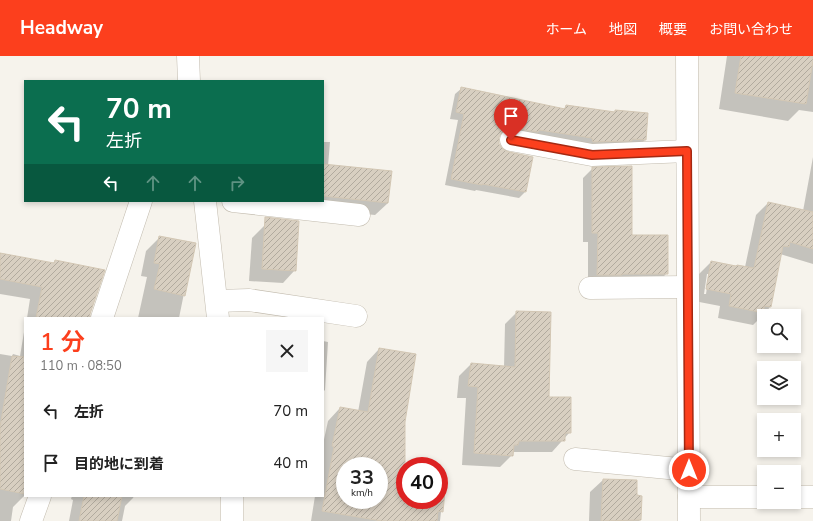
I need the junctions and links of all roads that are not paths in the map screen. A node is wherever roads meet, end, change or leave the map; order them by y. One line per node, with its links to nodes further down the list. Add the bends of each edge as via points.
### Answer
1 (188, 56): 3 (street)
2 (687, 56): 5 (street)
3 (189, 80)
4 (511, 140): 5 (street, via 592,155)
5 (687, 151): 10 (street)
6 (141, 202): 14 (street)
7 (205, 202): 12 (street)
8 (243, 202): 9 (street)
9 (359, 214)
10 (688, 287): 11 (street); 16 (street)
11 (590, 288)
12 (217, 309): 13 (street, via 248,300)
13 (356, 316)
14 (102, 317)
15 (575, 459): 16 (street)
16 (689, 470): 19 (street)
17 (40, 497): 23 (street)
18 (232, 497): 24 (street)
19 (689, 497): 20 (street); 25 (street)
20 (757, 497)
21 (801, 497): 22 (street)
22 (813, 497)
23 (31, 521)
24 (232, 521)
25 (689, 521)

